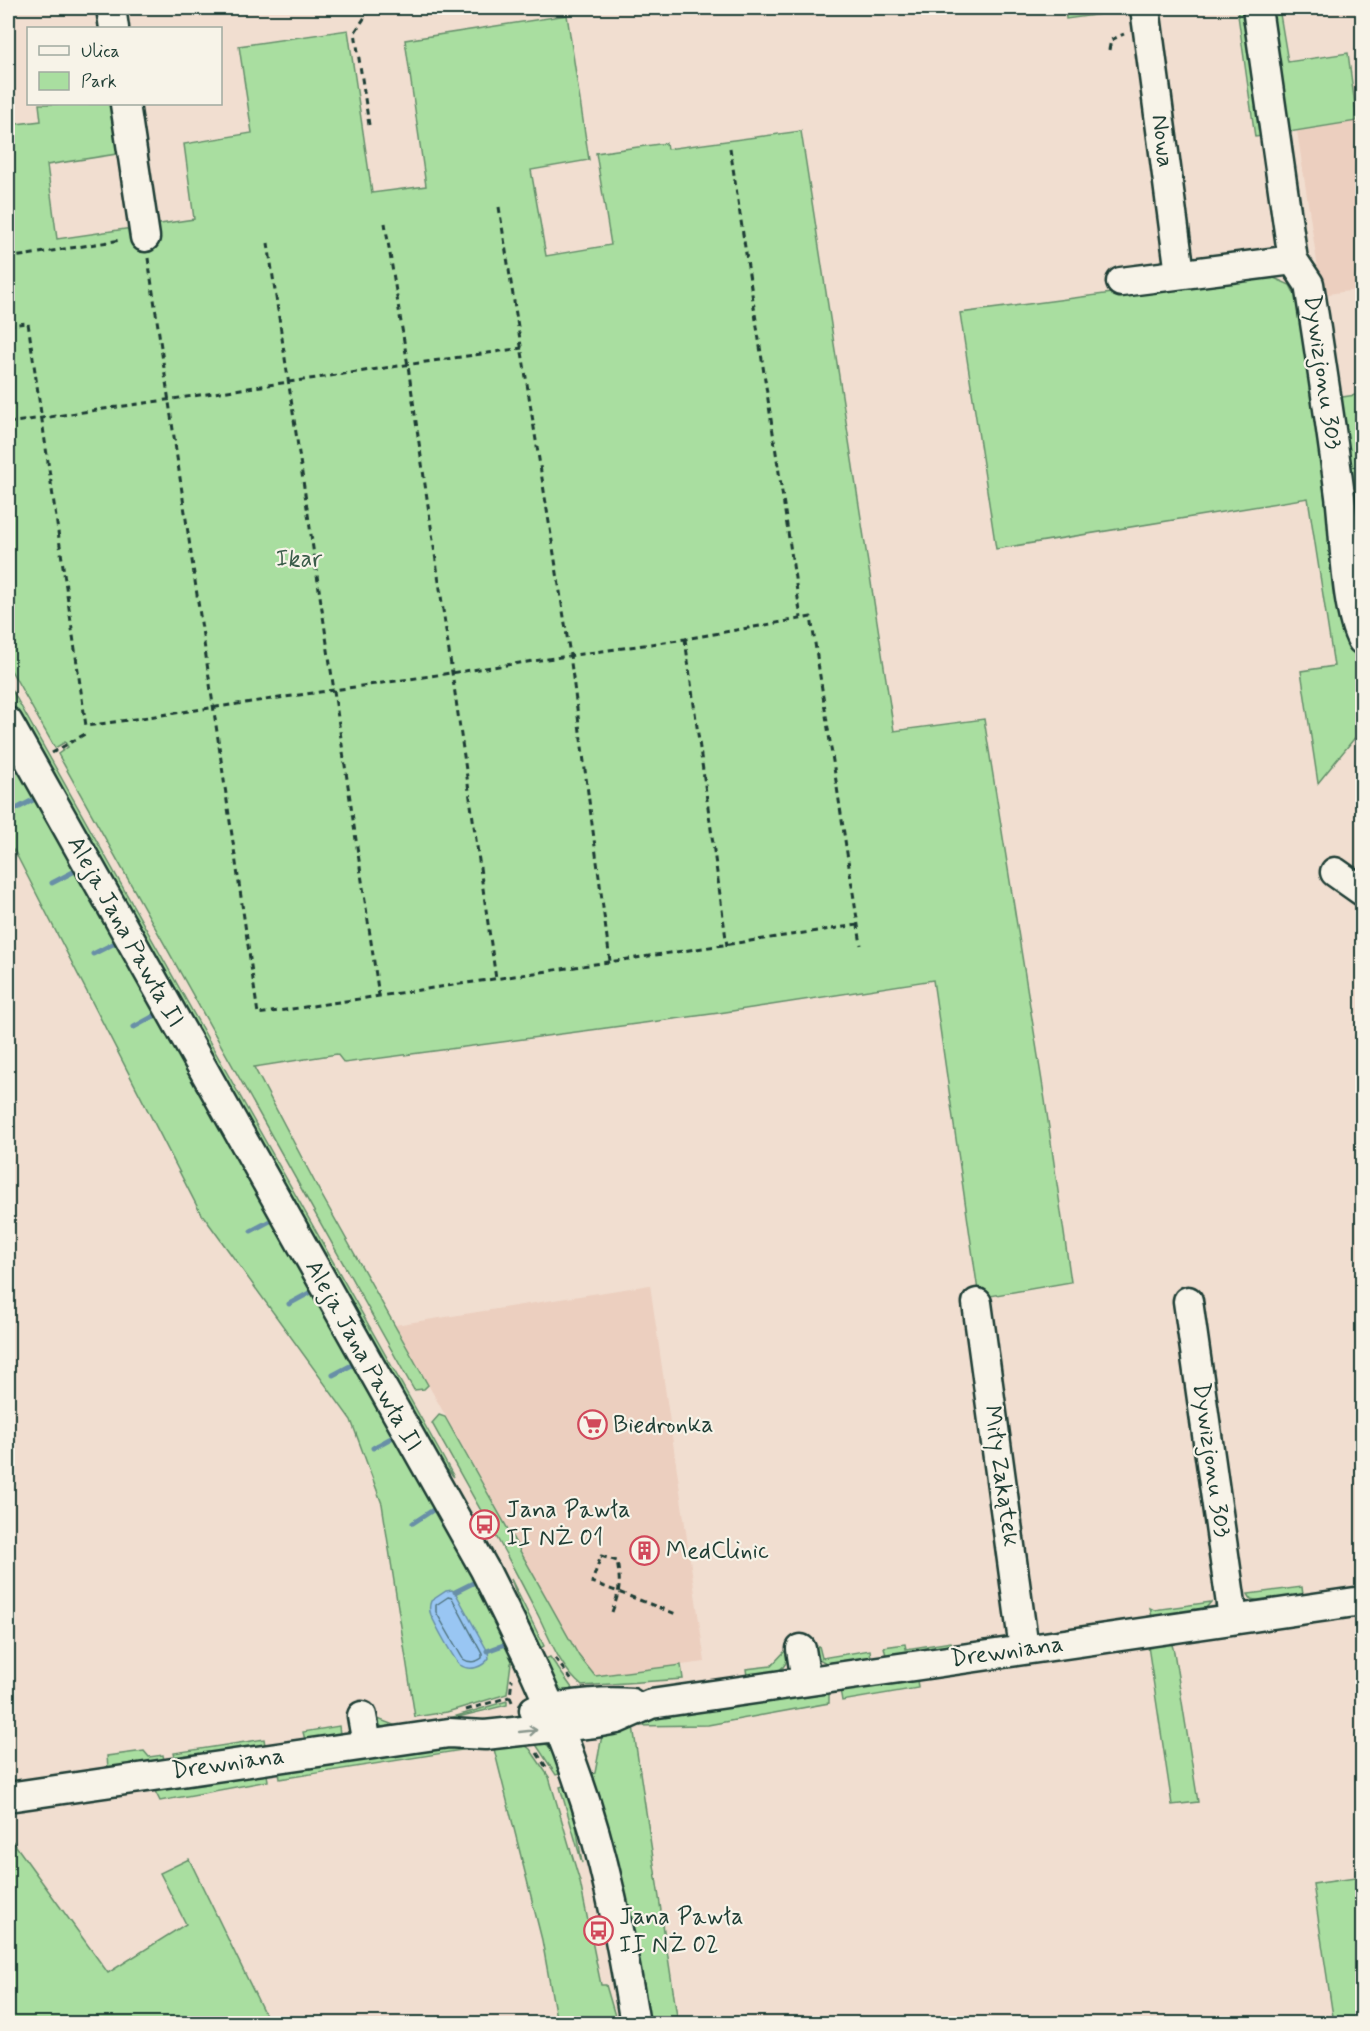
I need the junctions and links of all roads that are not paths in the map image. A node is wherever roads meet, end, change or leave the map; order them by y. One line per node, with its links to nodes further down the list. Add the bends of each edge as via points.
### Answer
1 (111, 8): 4 (street)
2 (1145, 8): 8 (street, Nowa)
3 (1257, 8): 7 (street, Dywizjonu 303)
4 (114, 27)
5 (125, 105): 6 (street)
6 (145, 237)
7 (1293, 260): 8 (street); 10 (street, Dywizjonu 303, via 1309,284 1350,594)
8 (1180, 274): 9 (street)
9 (1121, 282)
10 (1361, 637)
11 (8, 722): 22 (street, Aleja Jana Pawła II, via 484,1570)
12 (1335, 872): 13 (street)
13 (1362, 891)
14 (1188, 1301): 17 (street, Dywizjonu 303)
15 (977, 1303): 19 (street, Miły Zakątek)
16 (1362, 1600): 17 (street, Drewniana)
17 (1233, 1618): 19 (street, Drewniana)
18 (801, 1649): 20 (street)
19 (1024, 1649): 20 (street, Drewniana)
20 (806, 1681): 22 (street, Drewniana, via 651,1704 615,1701)
21 (362, 1716): 23 (street)
22 (555, 1717): 23 (street, Drewniana, via 516,1712 449,1733); 25 (street, Aleja Jana Pawła II, via 603,1861)
23 (367, 1744): 24 (street, Drewniana)
24 (8, 1797)
25 (635, 2024)

